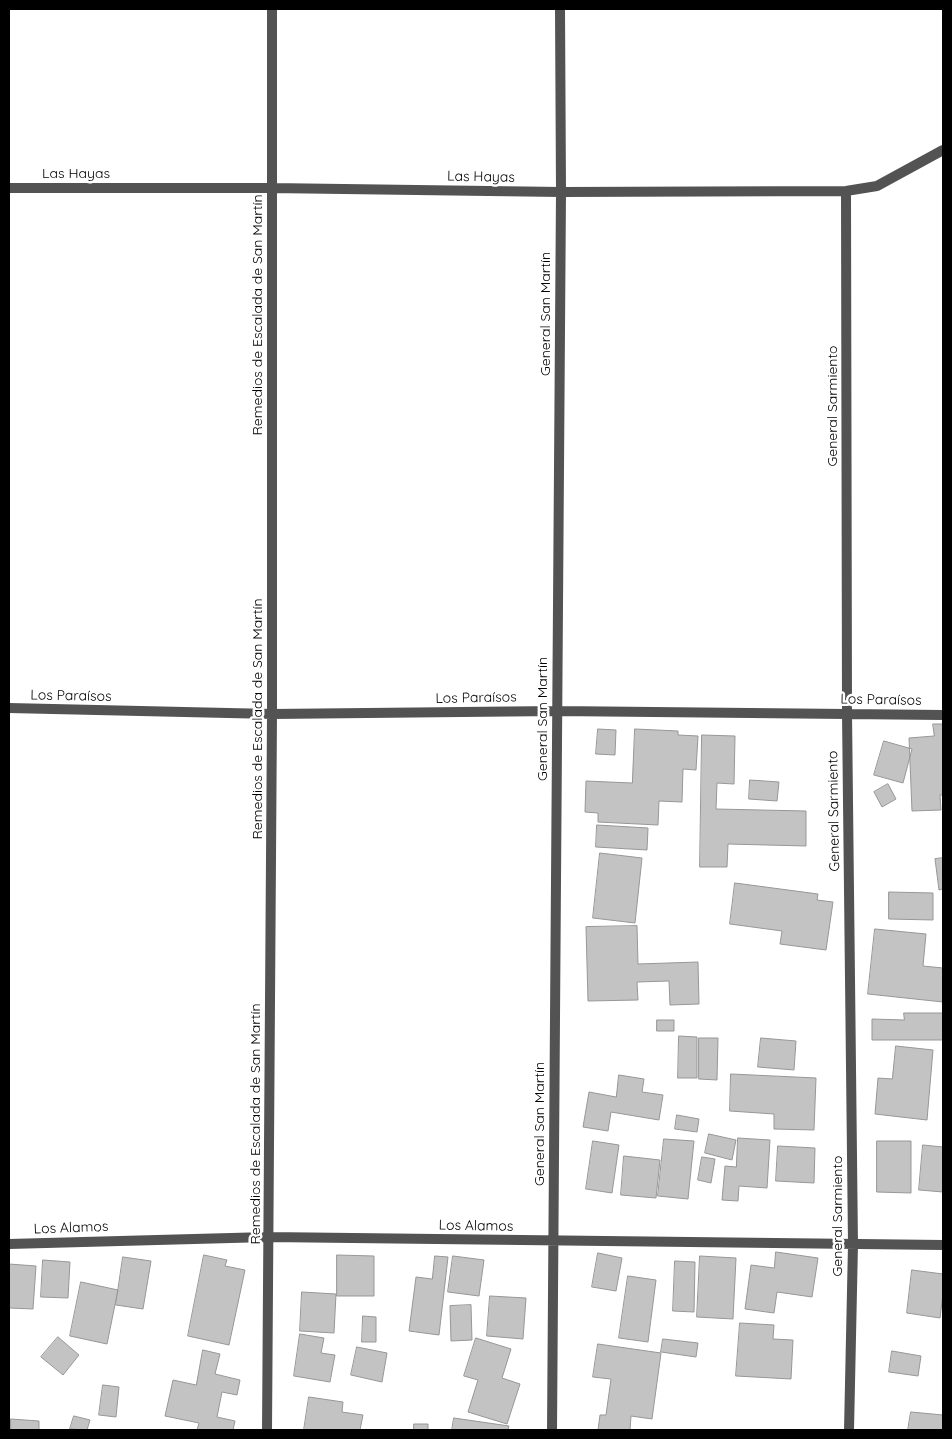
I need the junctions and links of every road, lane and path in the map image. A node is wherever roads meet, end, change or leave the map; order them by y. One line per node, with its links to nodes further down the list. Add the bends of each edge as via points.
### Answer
1 (272, 9): 5 (street, Remedios de Escalada de San Martín)
2 (560, 9): 7 (street, General San Martín)
3 (943, 150): 6 (street, Las Hayas, via 877,186)
4 (9, 188): 5 (street, Las Hayas)
5 (271, 188): 7 (street, Las Hayas); 11 (street, Remedios de Escalada de San Martín)
6 (846, 191): 7 (street, Las Hayas); 10 (street, General Sarmiento)
7 (561, 192): 9 (street, General San Martín)
8 (9, 708): 11 (street, Los Paraísos)
9 (557, 711): 10 (street, Los Paraísos); 11 (street, Los Paraísos); 14 (street, General San Martín)
10 (847, 713): 12 (street, Los Paraísos); 16 (street, General Sarmiento)
11 (272, 714): 13 (street, Remedios de Escalada de San Martín)
12 (943, 715)
13 (268, 1237): 14 (street, Los Alamos); 15 (street, Los Alamos); 18 (street, Remedios de Escalada de San Martín)
14 (552, 1241): 16 (street, Los Alamos); 19 (street, General San Martín)
15 (9, 1244)
16 (853, 1244): 17 (street, Los Alamos); 20 (street, General Sarmiento)
17 (943, 1245)
18 (268, 1430)
19 (552, 1430)
20 (849, 1430)

